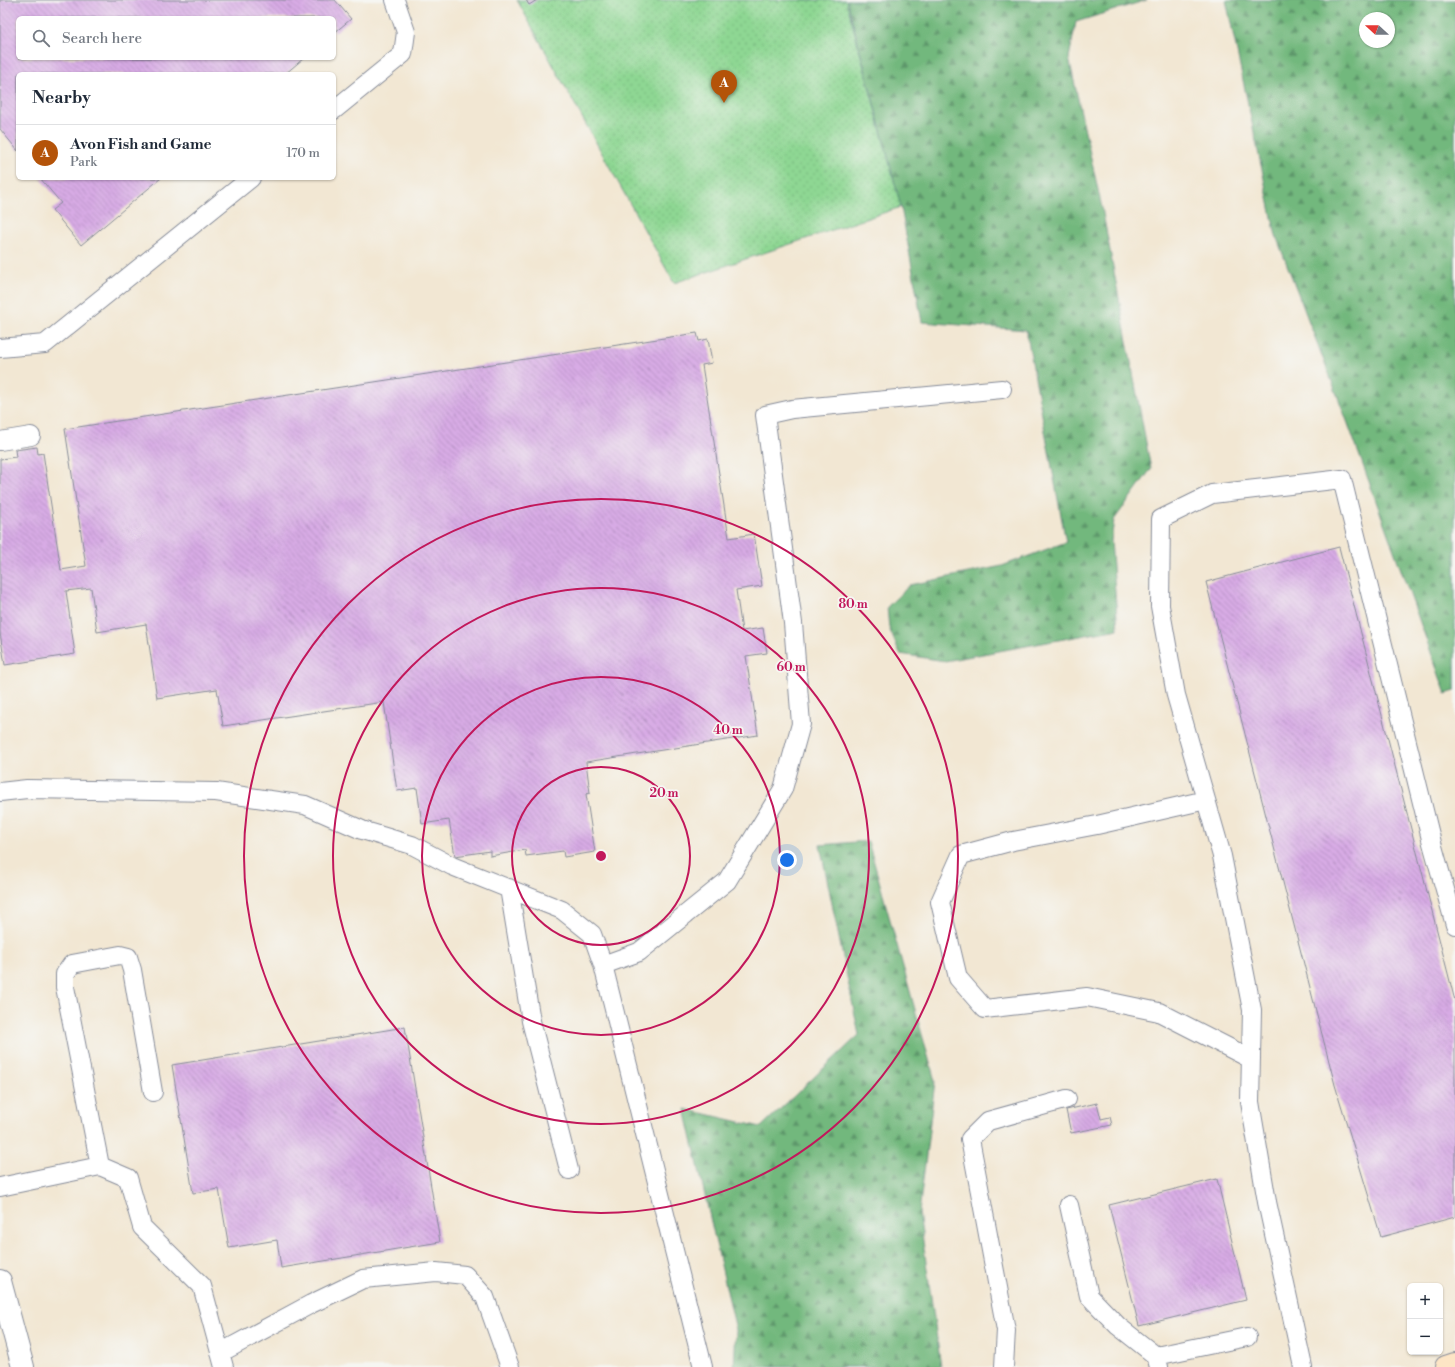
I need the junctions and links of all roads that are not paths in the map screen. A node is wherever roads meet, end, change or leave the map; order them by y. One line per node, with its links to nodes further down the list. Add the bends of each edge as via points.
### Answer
1 (396, 0): 2 (lane, via 406,32 403,54)
2 (336, 108)
3 (249, 180): 4 (lane, via 45,344)
4 (0, 348)
5 (1002, 389): 12 (lane, via 792,409 765,415 793,623 801,724 783,789 727,882 639,952)
6 (31, 436): 7 (lane)
7 (0, 441)
8 (0, 792): 10 (lane, via 27,789 216,792 305,804 362,830 412,845 452,866)
9 (1206, 800): 11 (lane, via 1176,695 1160,606 1161,519 1212,494 1342,479 1432,843); 13 (lane, via 1222,856 1252,1010); 13 (lane, via 1013,841 961,855 940,902 958,978 985,1009 1087,997 1158,1012)
10 (509, 888): 12 (lane, via 562,910 592,934); 17 (lane, via 531,1021)
11 (1455, 925)
12 (603, 965): 27 (lane)
13 (1251, 1059): 29 (lane, via 1250,1102 1267,1202)
14 (153, 1092): 16 (lane, via 128,957 120,955 72,964 65,974 65,987)
15 (1067, 1099): 28 (lane, via 988,1121 970,1139 1006,1330)
16 (100, 1166): 18 (lane); 22 (lane, via 128,1178 142,1226 202,1286)
17 (569, 1170)
18 (0, 1188)
19 (1069, 1205): 23 (lane, via 1089,1296)
20 (0, 1282): 25 (street)
21 (1247, 1337): 23 (lane)
22 (222, 1360): 26 (lane, via 311,1304 363,1279 436,1272 465,1275 485,1297)
23 (1157, 1362)
24 (1455, 1364): 30 (street)
25 (23, 1367)
26 (510, 1367)
27 (703, 1367)
28 (1004, 1367)
29 (1303, 1367)
30 (1446, 1367)

